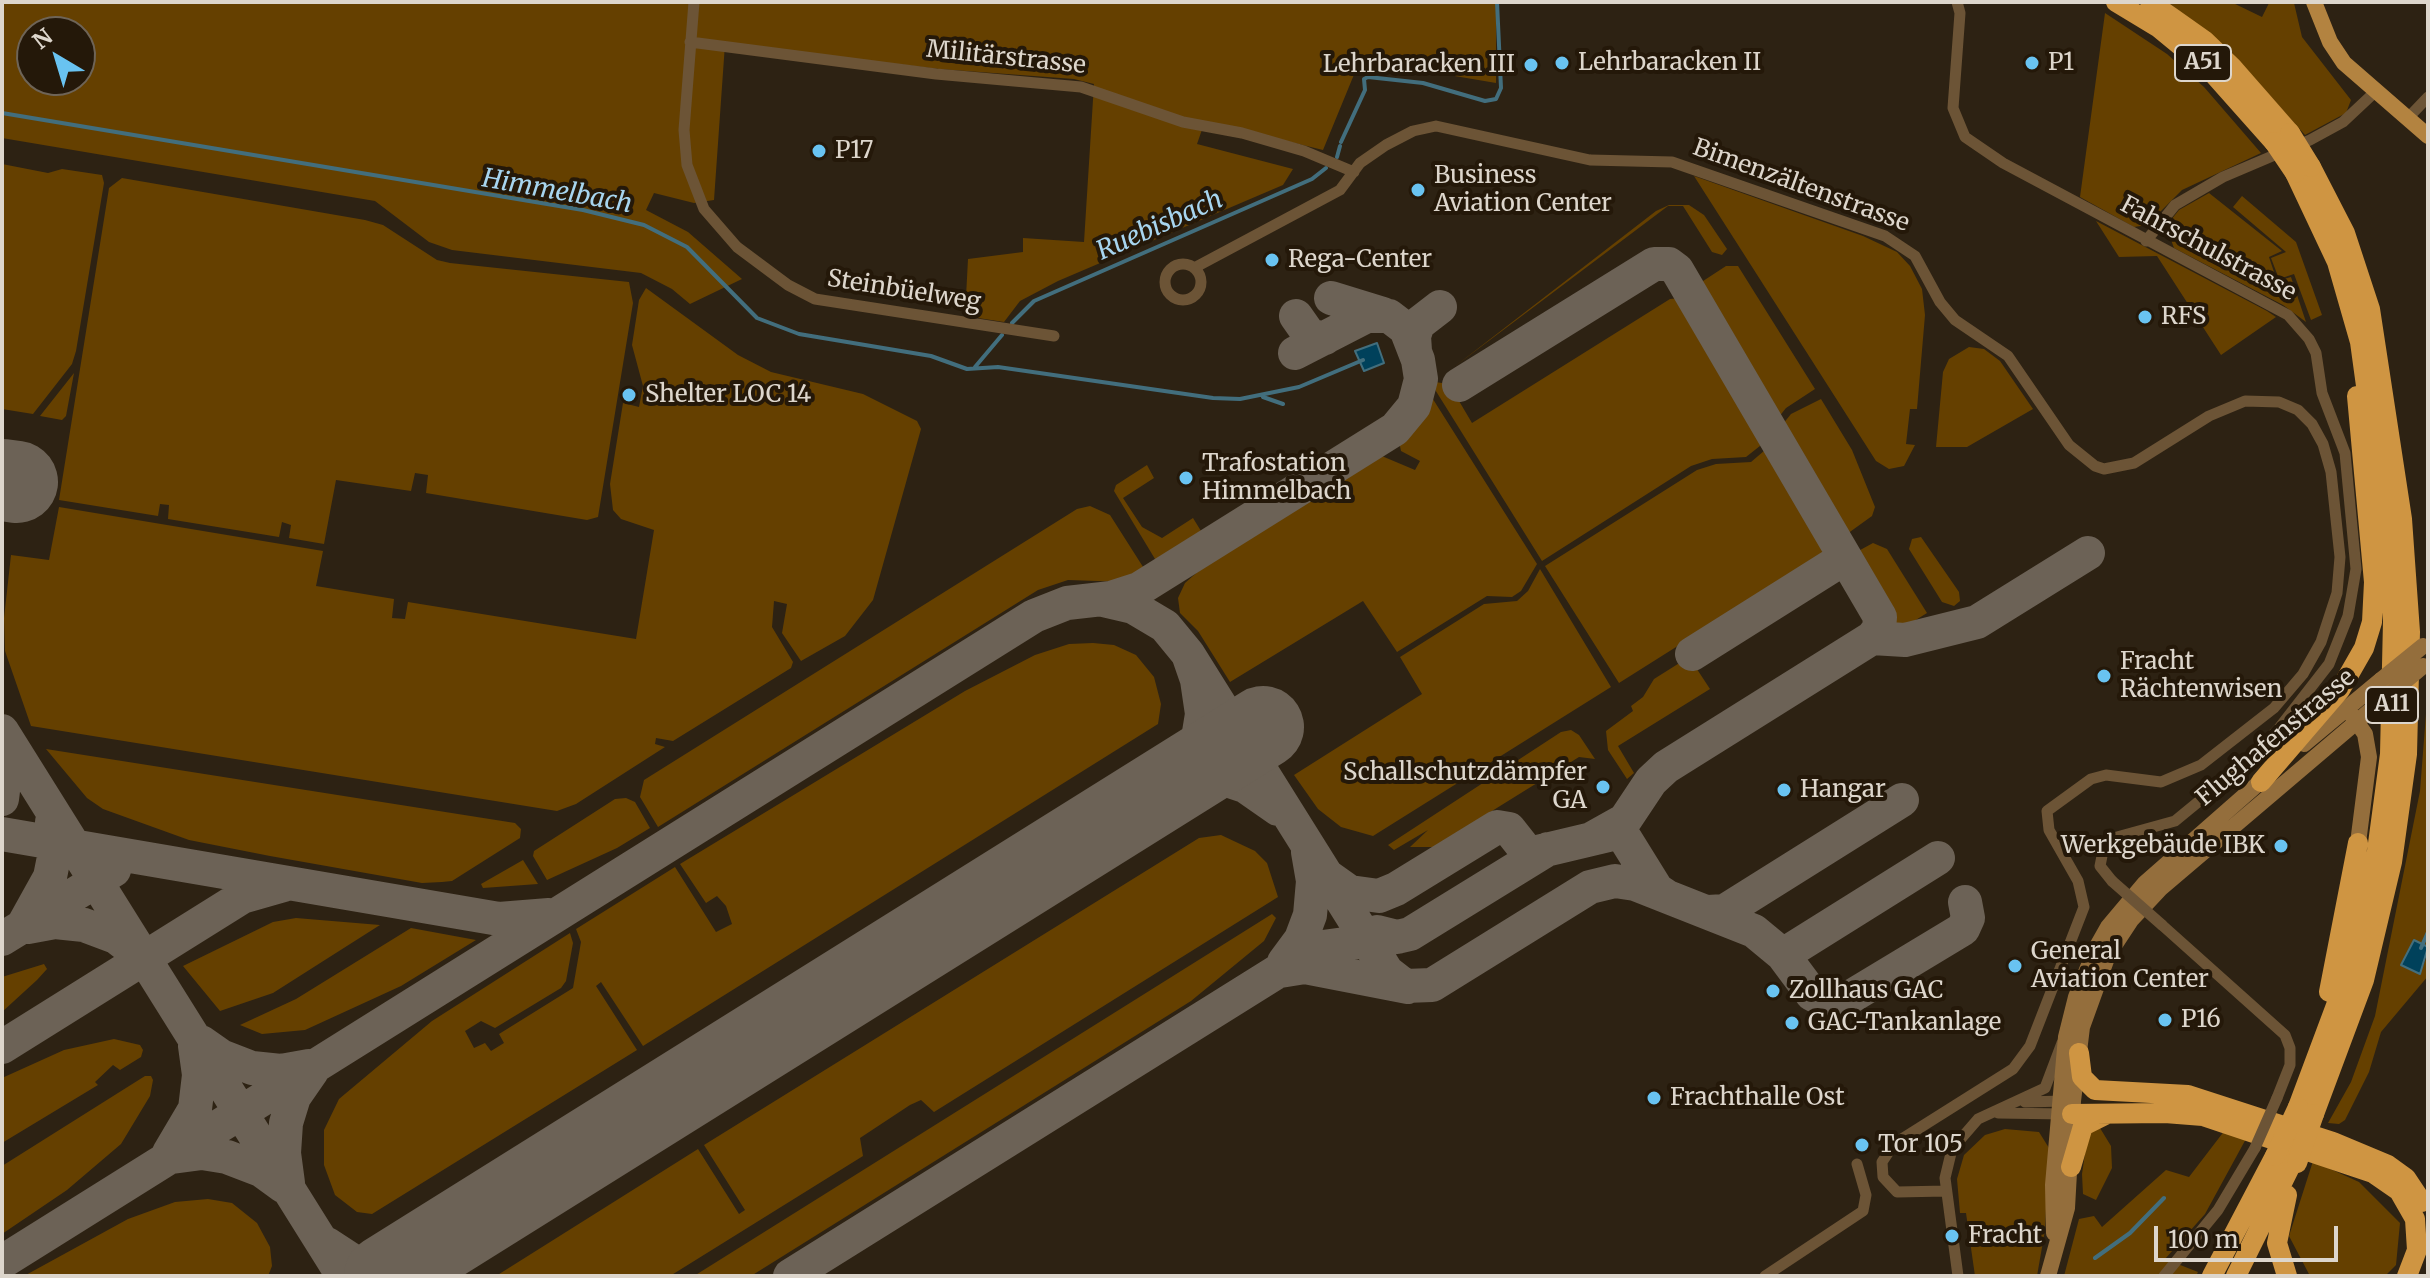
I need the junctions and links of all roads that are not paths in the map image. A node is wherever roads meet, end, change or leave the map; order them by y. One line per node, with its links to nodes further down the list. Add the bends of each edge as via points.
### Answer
1 (694, 2): 6 (street, Steinbüelweg)
2 (1957, 2): 14 (street, Fahrschulstrasse, via 1954,97 1959,127 1980,150)
3 (2116, 2): 11 (highway, A51, via 2159,28)
4 (2150, 2): 11 (highway, A51, via 2233,68)
5 (2314, 2): 7 (main road, via 2330,42)
6 (690, 42): 13 (street, Militärstrasse, via 1081,87 1183,122 1304,151); 17 (street, Steinbüelweg, via 687,165 704,209 725,236 762,267 815,299)
7 (2375, 92): 9 (main road); 14 (street, via 2343,122 2175,205)
8 (2428, 97): 9 (street)
9 (2408, 118): 10 (main road)
10 (2428, 136)
11 (2282, 138): 12 (highway, A51, bridge)
12 (2303, 170): 16 (highway, A11); 27 (highway, A11, via 2345,233 2372,318 2402,519 2410,632 2407,754 2390,875 2355,1008)
13 (1354, 172): 15 (street, Bimenzältenstrasse, via 1340,190 1319,203); 33 (street, Bimenzältenstrasse, via 1386,145 1436,126 1590,160 1690,167 1903,245 1920,262 1948,313 2008,356 2069,445 2095,466 2134,463 2226,407 2261,399 2298,410 2323,444 2340,557 2333,610 2321,642 2274,708 2201,765 2161,782 2106,775 2091,779 2047,811 2049,830 2078,881 2084,907 2030,1046 2013,1069 1894,1144 1882,1162 1886,1181 1901,1194)
14 (2146, 241): 40 (street, Fahrschulstrasse, bridge, via 2288,315 2309,339 2325,403 2345,453 2356,569 2340,640 2317,683 2248,761 2175,821 2117,837 2104,846 2100,866 2112,881 2285,1035 2290,1048 2290,1065 2255,1148 2218,1210)
15 (1194, 268)
16 (2348, 293): 21 (highway, via 2374,611 2364,648 2340,690); 27 (highway, A11, via 2360,342 2389,554 2392,723 2384,810 2361,924)
17 (1054, 336)
18 (2425, 654): 19 (main road, Flughafenstrasse, bridge); 20 (main road, Flughafenstrasse, bridge)
19 (2346, 708): 20 (main road); 21 (main road, Flughafenstrasse)
20 (2357, 722): 22 (main road, via 2369,757); 23 (main road, Flughafenstrasse, via 2160,889 2131,920 2098,977)
21 (2261, 782): 23 (main road, Flughafenstrasse, via 2167,862 2108,927 2085,972)
22 (2358, 843): 27 (highway)
23 (2072, 1045): 24 (highway, via 2087,1085 2100,1092); 25 (street, Flughafenstrasse, via 2054,1058 2048,1084); 26 (main road, Flughafenstrasse)
24 (2128, 1093): 26 (highway); 34 (highway, via 2200,1098 2378,1159 2414,1187)
25 (2020, 1102): 26 (street, Flughafenstrasse); 28 (street, Flughafenstrasse)
26 (2065, 1108): 28 (street); 29 (highway); 32 (main road); 35 (main road, via 2053,1185)
27 (2304, 1108): 30 (highway, A11, bridge)
28 (1993, 1113): 33 (street, Flughafenstrasse, via 1958,1139 1946,1169)
29 (2113, 1113): 32 (highway, via 2083,1126); 44 (highway, via 2213,1118 2380,1176 2404,1198 2415,1219 2417,1250)
30 (2288, 1160): 41 (highway, A11); 42 (highway, A11); 43 (highway, via 2277,1232 2277,1251)
31 (1857, 1164): 37 (street, via 1866,1195 1863,1211)
32 (2071, 1167): 35 (main road, via 2067,1208)
33 (1946, 1191): 38 (street, Flughafenstrasse)
34 (2428, 1226)
35 (2055, 1247): 39 (main road)
36 (2428, 1249): 45 (highway)
37 (1765, 1276)
38 (1958, 1276)
39 (2048, 1276)
40 (2164, 1276)
41 (2212, 1276)
42 (2236, 1276)
43 (2287, 1276)
44 (2407, 1276)
45 (2420, 1276)

